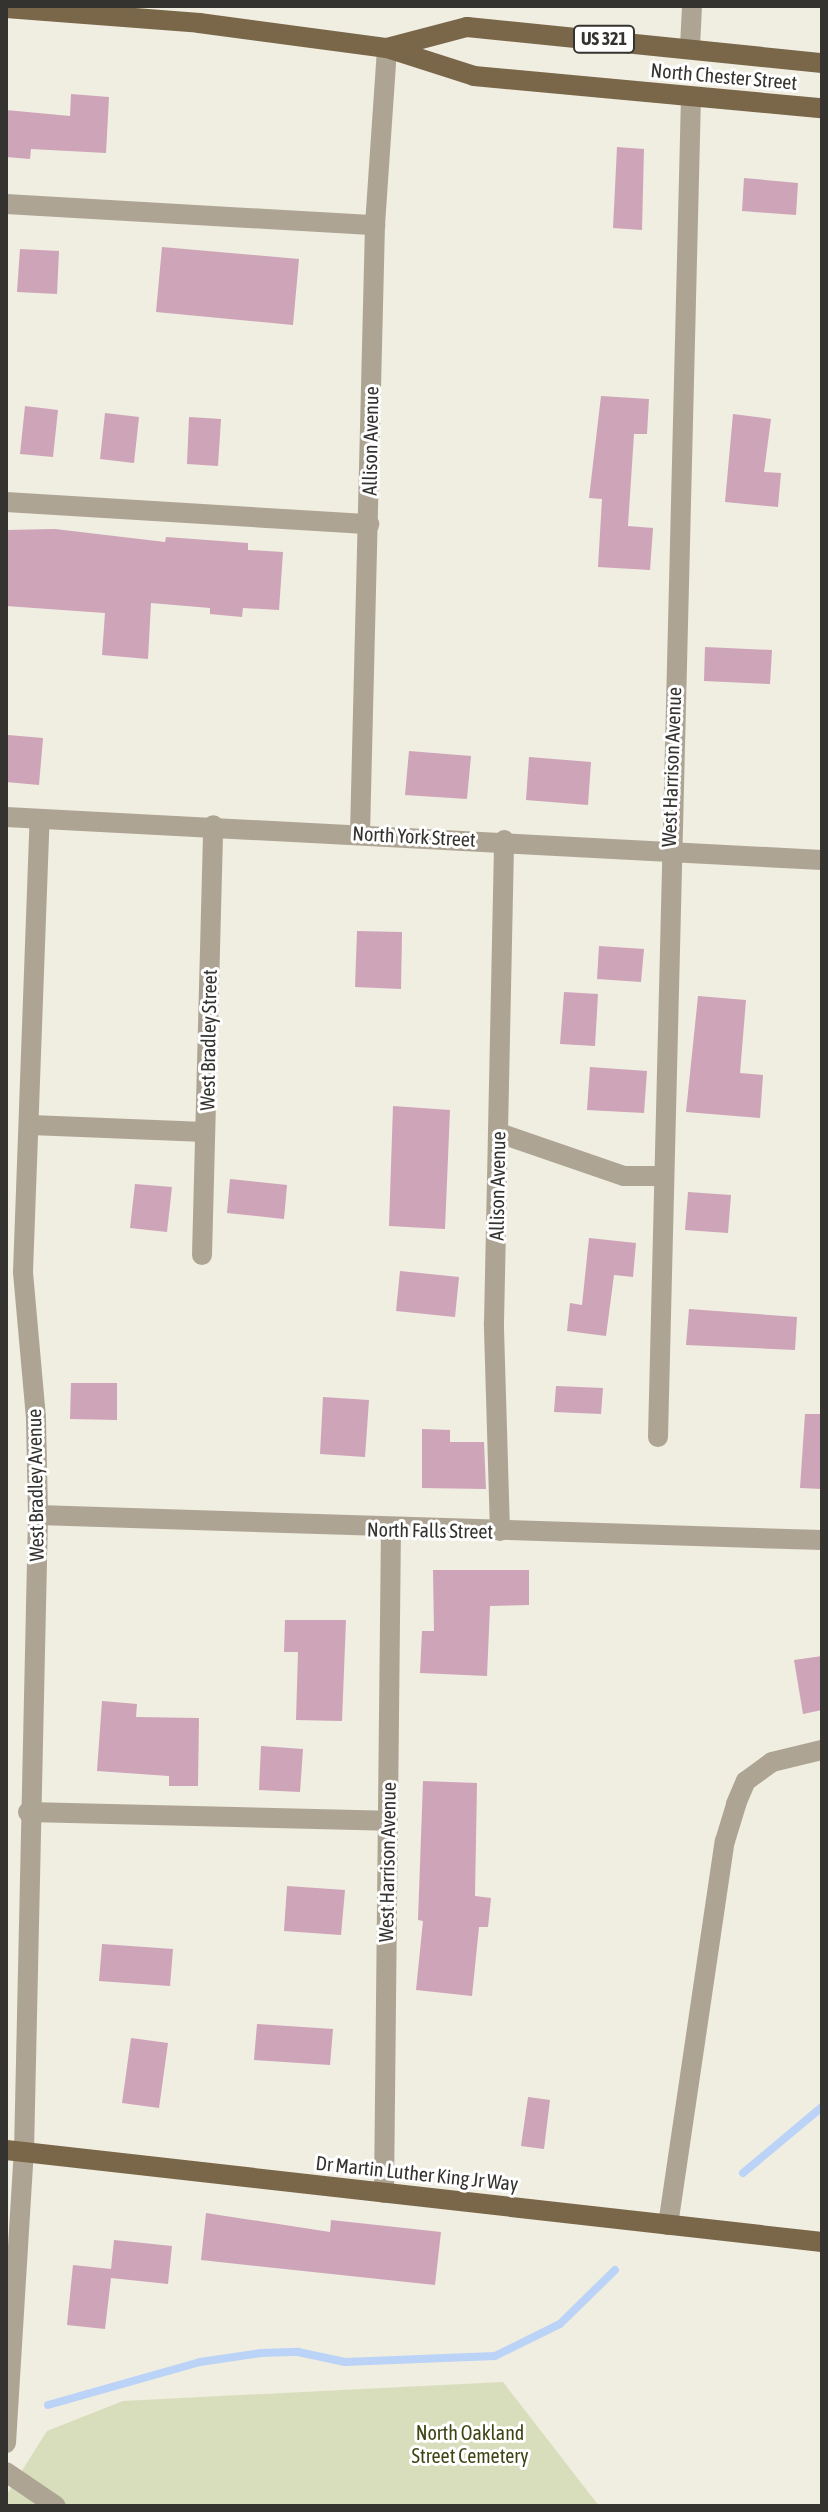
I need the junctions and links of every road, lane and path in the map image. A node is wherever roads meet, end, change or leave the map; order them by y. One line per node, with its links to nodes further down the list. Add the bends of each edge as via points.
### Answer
1 (692, 6): 3 (street)
2 (6, 8): 4 (main road, North Chester Street / US 321, via 199,23)
3 (690, 47): 4 (main road, North Chester Street / US 321, via 467,27); 5 (main road, North Chester Street / US 321)
4 (387, 48): 6 (main road, North Chester Street / US 321, via 474,76); 9 (street, Allison Avenue)
5 (822, 63)
6 (691, 98): 7 (main road, North Chester Street / US 321); 17 (street, West Harrison Avenue)
7 (822, 108)
8 (6, 204): 9 (street)
9 (375, 225): 11 (street, Allison Avenue)
10 (6, 502): 11 (street)
11 (369, 524): 15 (street, Allison Avenue)
12 (6, 817): 13 (street, North York Street)
13 (40, 819): 14 (street, North York Street); 19 (street, West Bradley Avenue)
14 (213, 825): 15 (street, North York Street); 20 (street, West Bradley Street)
15 (360, 834): 16 (street, North York Street)
16 (504, 840): 17 (street, North York Street); 21 (street, Allison Avenue)
17 (669, 851): 18 (street, North York Street); 22 (street, West Harrison Avenue)
18 (822, 860)
19 (31, 1125): 20 (street); 25 (street, West Bradley Avenue, via 23,1272)
20 (205, 1132): 23 (street, West Bradley Street)
21 (499, 1133): 22 (street, via 624,1176); 27 (street, Allison Avenue, via 494,1323)
22 (662, 1176): 24 (street, West Harrison Avenue)
23 (202, 1255)
24 (658, 1437)
25 (38, 1515): 26 (street, North Falls Street); 30 (street, West Bradley Avenue)
26 (391, 1530): 27 (street, North Falls Street); 31 (street, West Harrison Avenue)
27 (500, 1531): 28 (street, North Falls Street)
28 (822, 1540)
29 (822, 1750): 36 (street, via 772,1762 746,1781 736,1804 725,1841)
30 (28, 1812): 31 (street); 33 (street, West Bradley Avenue)
31 (387, 1821): 35 (street, West Harrison Avenue)
32 (6, 1887): 33 (street)
33 (27, 1889): 34 (street, West Bradley Avenue)
34 (15, 2151): 35 (main road, Dr Martin Luther King Jr Way); 38 (street, West Bradley Avenue)
35 (384, 2193): 36 (main road, Dr Martin Luther King Jr Way)
36 (668, 2225): 37 (main road, Dr Martin Luther King Jr Way)
37 (822, 2242)
38 (6, 2443)
39 (6, 2472): 40 (street)
40 (56, 2506)

